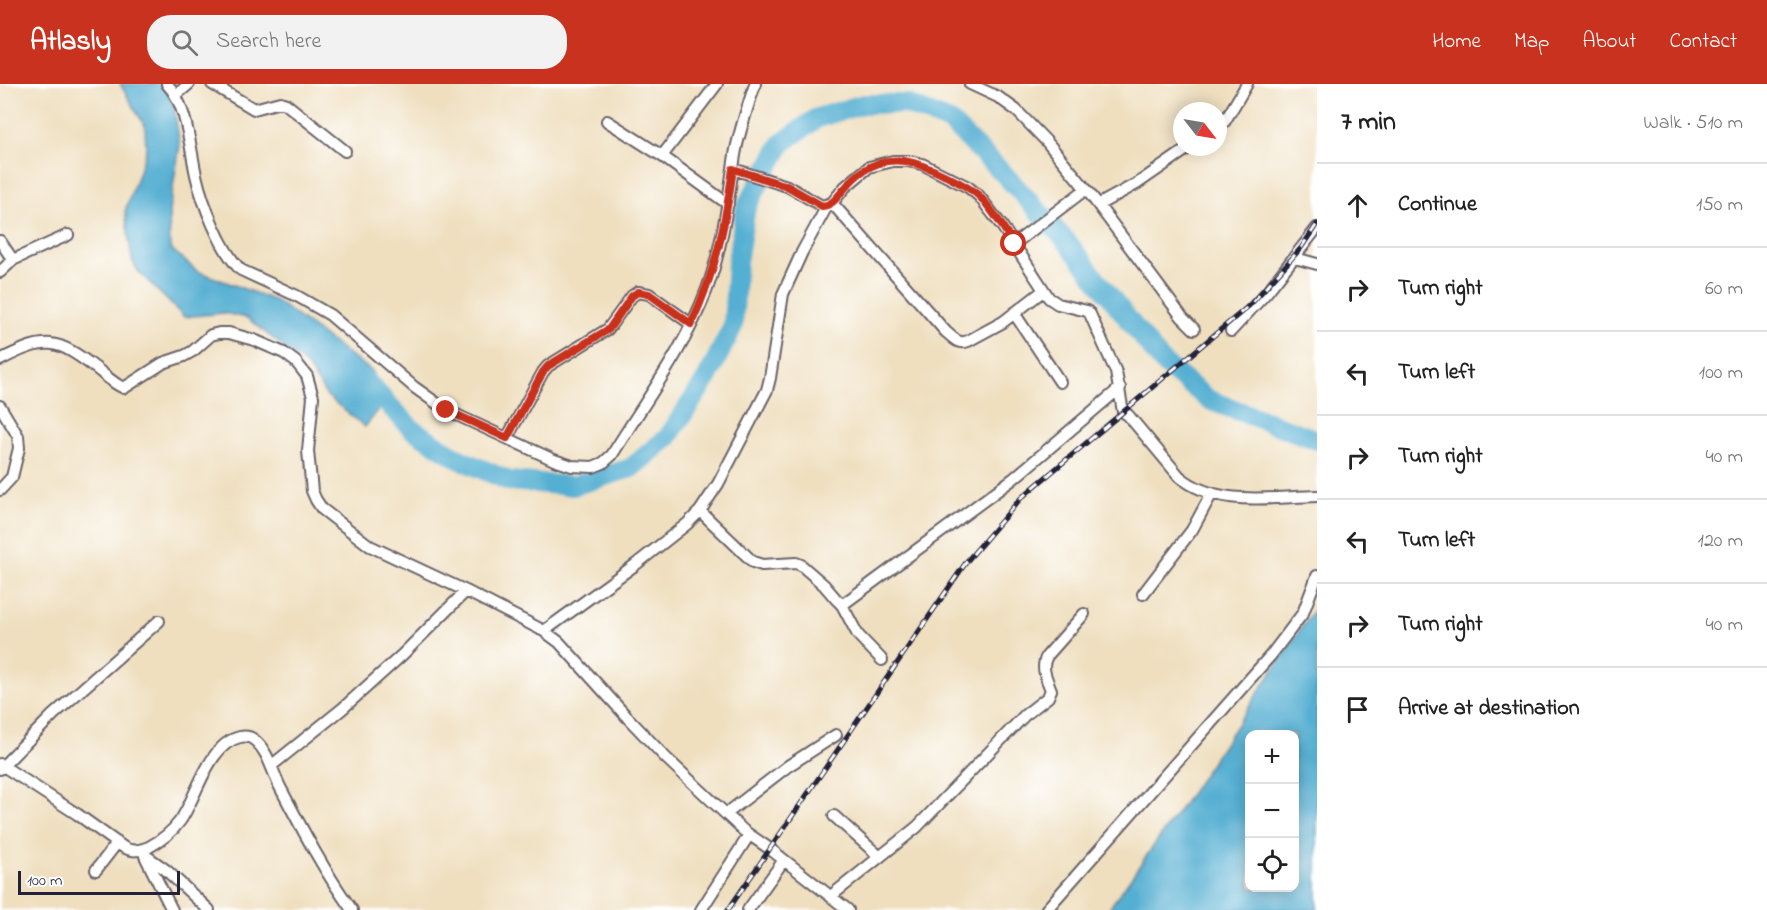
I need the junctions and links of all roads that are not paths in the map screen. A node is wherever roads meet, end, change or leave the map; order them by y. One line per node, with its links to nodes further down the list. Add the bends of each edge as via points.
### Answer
1 (167, 84): 8 (street)
2 (189, 84): 8 (street)
3 (212, 84): 11 (street, via 254,109 286,104)
4 (717, 84): 12 (street)
5 (755, 84): 14 (street)
6 (970, 84): 15 (street, via 1016,110)
7 (1247, 84): 9 (street)
8 (176, 95): 36 (street, via 188,131 199,188 234,263 330,315 446,410)
9 (1227, 118)
10 (607, 121): 12 (street)
11 (345, 151)
12 (662, 156): 16 (street)
13 (1177, 156): 18 (street)
14 (733, 169): 16 (street); 17 (street, via 787,186 822,206)
15 (1086, 189): 18 (street); 22 (street)
16 (728, 204): 29 (street, via 711,277)
17 (830, 205): 22 (street, via 869,167 893,161 922,164 979,196); 28 (street, via 957,342 968,341); 40 (street, via 783,294 767,390)
18 (1098, 205): 30 (street)
19 (1317, 228): 23 (street)
20 (68, 235): 24 (street)
21 (0, 241): 24 (street)
22 (1014, 244): 27 (street)
23 (1295, 258): 25 (street); 31 (street)
24 (13, 260): 26 (street)
25 (1317, 264)
26 (0, 273)
27 (1043, 291): 28 (street); 34 (street, via 1058,304 1090,314)
28 (1014, 313): 33 (street)
29 (691, 324): 36 (street, via 649,294 638,292 609,329 548,366); 36 (street, via 612,455 603,463 593,467 572,466)
30 (1194, 329)
31 (1231, 332)
32 (0, 360): 42 (street, via 23,348 60,345 124,388 162,363 193,351 211,335 229,333 284,353 302,367 313,397 308,451 312,491 322,509 370,546)
33 (1060, 382)
34 (1120, 388): 38 (street, via 1123,412 1179,476); 44 (street, via 1013,479)
35 (0, 406): 37 (street, via 18,436 19,448 12,477)
36 (507, 438)
37 (0, 490)
38 (1212, 493): 39 (street, via 1261,498); 43 (street, via 1192,530)
39 (1317, 496)
40 (700, 511): 44 (street, via 753,562 801,565); 47 (street)
41 (1317, 576): 67 (street, via 1303,613 1270,655)
42 (466, 591): 47 (street); 51 (street, via 342,709)
43 (1143, 594)
44 (842, 605): 48 (street, via 858,635)
45 (1084, 614): 57 (street, via 1044,662 1051,690 1048,697 917,827)
46 (159, 621): 50 (street)
47 (544, 632): 52 (street, via 559,642 658,750)
48 (882, 660)
49 (836, 735): 52 (street)
50 (1, 766): 55 (street)
51 (271, 766): 56 (street, via 250,737 236,738 227,744 208,767 180,820); 63 (street, via 329,878)
52 (726, 814): 54 (street)
53 (834, 816): 57 (street)
54 (749, 835): 58 (street); 64 (street)
55 (117, 843): 56 (street); 59 (street)
56 (144, 853): 61 (street); 62 (street)
57 (880, 857): 60 (street)
58 (784, 860): 60 (street); 65 (street)
59 (96, 870)
60 (831, 896): 66 (street)
61 (172, 910)
62 (209, 910)
63 (352, 910)
64 (701, 910)
65 (748, 910)
66 (848, 910)
67 (1046, 910)

